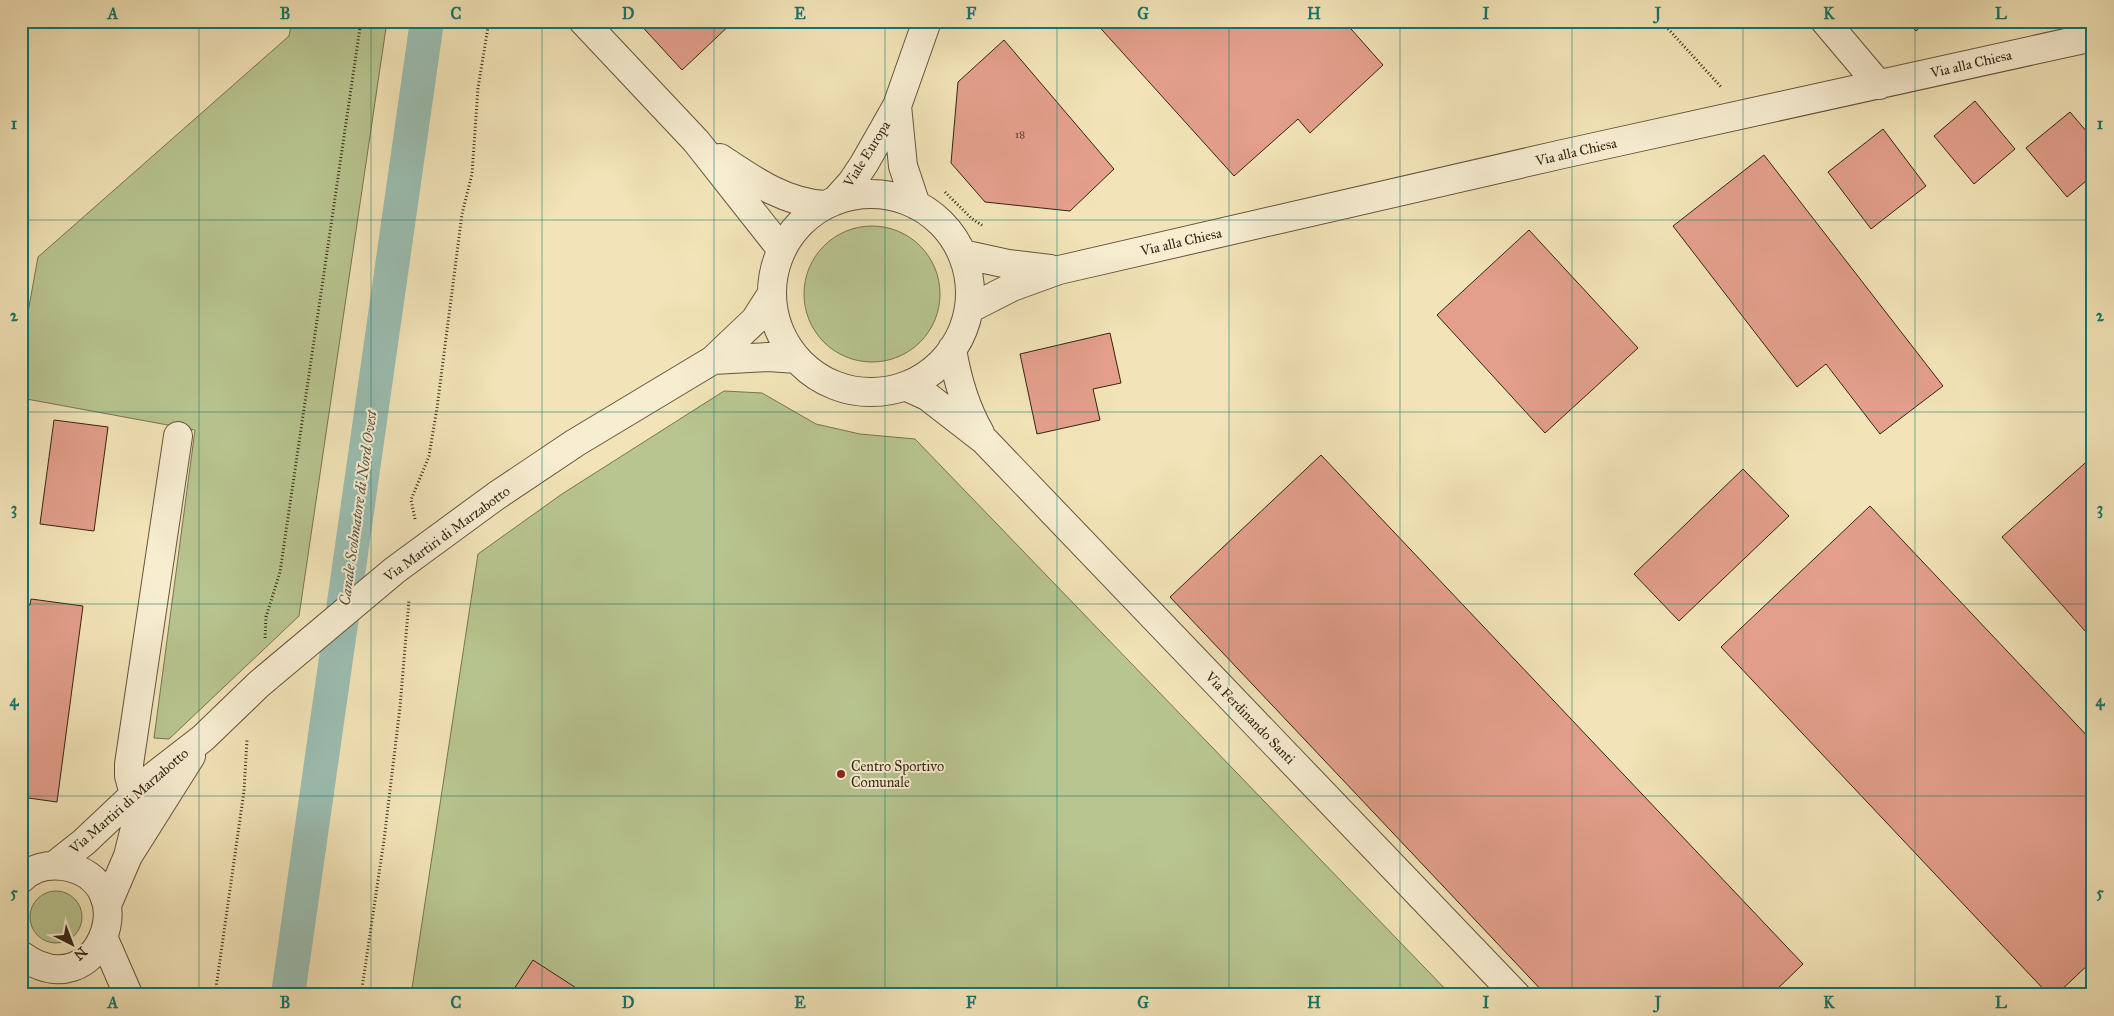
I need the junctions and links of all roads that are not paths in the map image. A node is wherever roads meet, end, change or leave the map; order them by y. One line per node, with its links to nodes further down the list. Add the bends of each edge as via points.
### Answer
1 (583, 21): 7 (street)
2 (927, 21): 6 (street, Viale Europa)
3 (1826, 21): 5 (street)
4 (2093, 37): 5 (street, Via alla Chiesa)
5 (1879, 85): 12 (street, Via alla Chiesa)
6 (896, 106): 8 (street, Viale Europa, via 852,182); 9 (street, Viale Europa, via 904,166)
7 (696, 141): 8 (street, via 750,178 784,196 806,204); 10 (street)
8 (830, 203): 9 (street, via 862,194 890,195); 10 (street, via 808,217)
9 (916, 205): 11 (street, via 944,225)
10 (782, 250): 13 (street, via 774,272)
11 (962, 254): 12 (street, Via alla Chiesa, via 1031,268); 14 (street, via 970,281)
12 (1059, 270): 14 (street, Via alla Chiesa, via 1012,286)
13 (772, 295): 16 (street, via 775,318 783,340); 17 (street, Via Martiri di Marzabotto, via 755,320)
14 (969, 309): 15 (street, via 963,330)
15 (952, 349): 18 (street, via 932,372); 20 (street, Via Ferdinando Santi, via 965,402)
16 (796, 359): 17 (street, Via Martiri di Marzabotto); 18 (street, via 819,378 846,389 876,392)
17 (713, 360): 21 (street, Via Martiri di Marzabotto, via 575,443 411,558 259,684)
18 (905, 386): 20 (street, Via Ferdinando Santi, via 927,396)
19 (178, 436): 22 (street, via 129,764)
20 (985, 441): 30 (street, Via Ferdinando Santi)
21 (203, 738): 22 (street, Via Martiri di Marzabotto); 23 (street, Via Martiri di Marzabotto)
22 (134, 793): 23 (street, via 139,812); 24 (street, Via Martiri di Marzabotto, via 84,842)
23 (128, 856): 26 (street, Via Martiri di Marzabotto)
24 (55, 865): 25 (street, via 41,867); 26 (street, via 73,868 88,876 100,888)
25 (21, 879)
26 (107, 905): 27 (street)
27 (104, 939): 29 (street, via 97,950); 29 (street, via 128,994)
28 (21, 956): 29 (street, via 46,968 60,969)
29 (82, 962)
30 (1516, 995)

